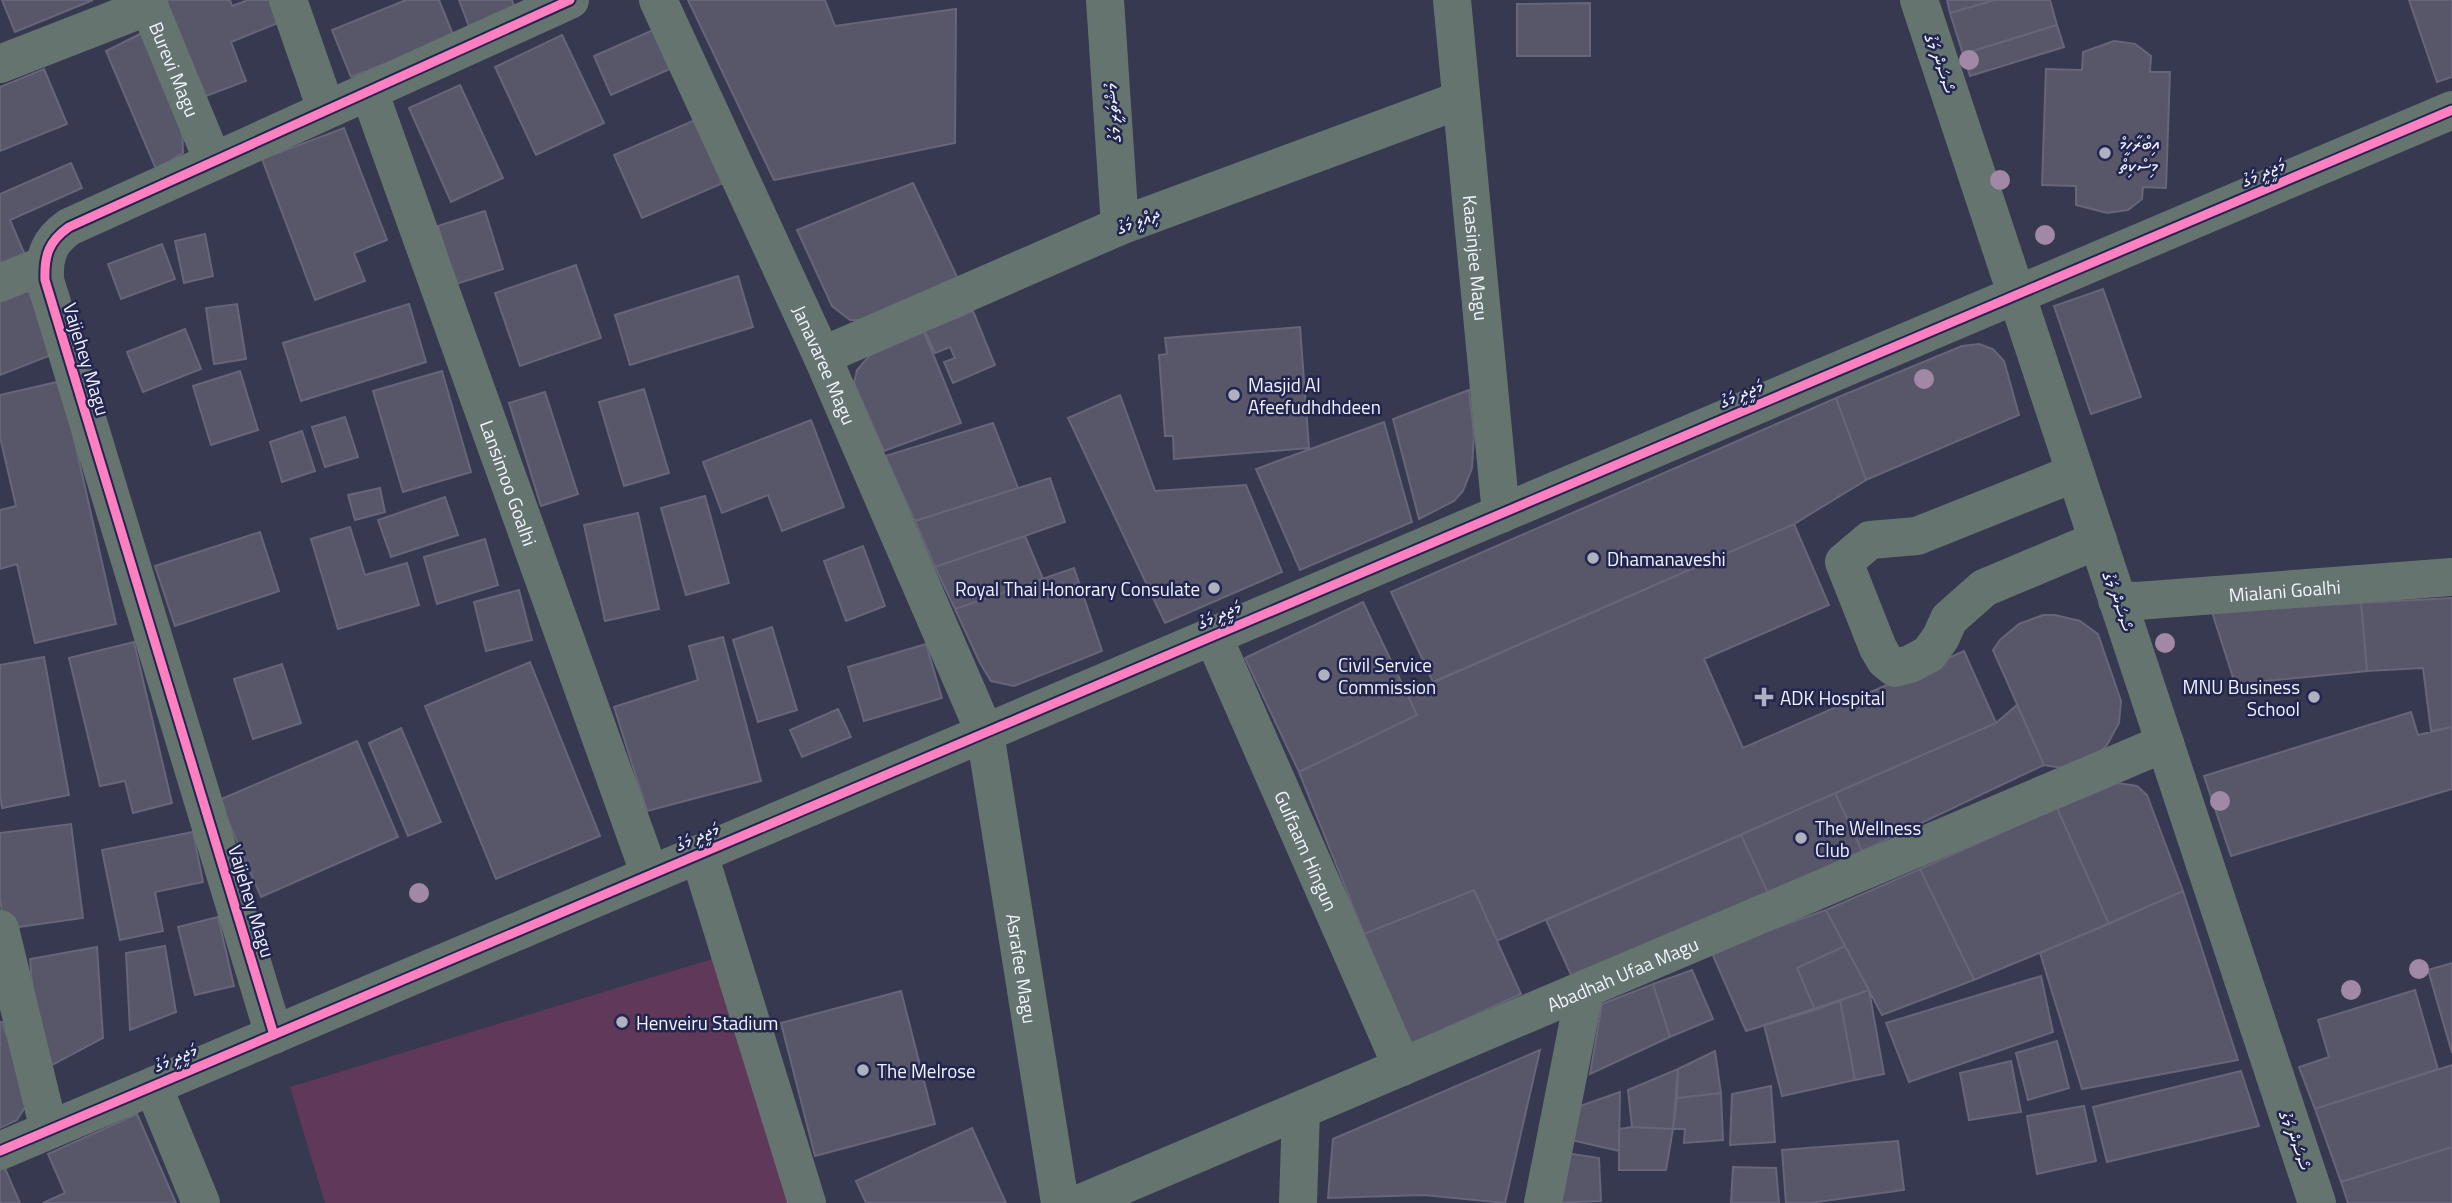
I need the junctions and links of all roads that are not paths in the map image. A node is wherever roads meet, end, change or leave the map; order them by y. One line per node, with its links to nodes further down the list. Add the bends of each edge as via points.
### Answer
1 (288, 0): 10 (street)
2 (570, 0): 8 (street)
3 (658, 0): 17 (street, Janavaree Magu)
4 (1105, 0): 13 (street, މުޝްތަރީ މަގު)
5 (1452, 0): 9 (street, Kaasinjee Magu)
6 (1919, 0): 16 (street, ސޯސަން މަގު)
7 (0, 64): 12 (street, Burevi Magu, via 149,6)
8 (369, 91): 10 (street); 27 (street, Lansimoo Goalhi)
9 (1460, 100): 13 (street, ދިއްލީ މަގު); 19 (street, Kaasinjee Magu)
10 (326, 109): 12 (street)
11 (2452, 110): 16 (street, މަޖީދީ މަގު)
12 (213, 161): 14 (street, via 69,226 50,243)
13 (1119, 226): 17 (street, ދިއްލީ މަގު)
14 (44, 265): 15 (street); 30 (street, Vaijehey Magu)
15 (0, 283)
16 (2017, 296): 18 (street, ސޯސަން މަގު); 19 (street, މަޖީދީ މަގު)
17 (822, 356): 24 (street, Janavaree Magu)
18 (2075, 474): 20 (street, ސޯސަން މަގު); 20 (street, via 1917,536 1870,540 1844,562 1878,649 1895,668 1929,654 1949,619 1984,588)
19 (1501, 514): 23 (street, މަޖީދީ މަގު)
20 (2098, 540): 22 (street, ސޯސަން މަގު)
21 (2452, 577): 22 (street, Mialani Goalhi)
22 (2117, 600): 25 (street, ސޯސަން މަގު)
23 (1213, 636): 24 (street, މަޖީދީ މަގު); 31 (street, Gulfaam Hingun)
24 (985, 733): 26 (street, މަޖީދީ މަގު); 38 (street, Asrafee Magu)
25 (2165, 743): 29 (street, Abadhah Ufaa Magu); 42 (street, ސޯސަން މަގު)
26 (699, 854): 27 (street, މަޖީދީ މަގު); 37 (street)
27 (650, 875): 30 (street, މަޖީދީ މަގު)
28 (0, 929): 34 (street)
29 (1585, 989): 31 (street, Abadhah Ufaa Magu); 41 (street)
30 (274, 1035): 32 (street, މަޖީދީ މަގު)
31 (1402, 1067): 33 (street, Abadhah Ufaa Magu)
32 (153, 1086): 34 (street, މަޖީދީ މަގު); 36 (street)
33 (1301, 1110): 39 (street, Abadhah Ufaa Magu); 40 (street)
34 (49, 1130): 35 (street, މަޖީދީ މަގު)
35 (0, 1151)
36 (201, 1203)
37 (807, 1203)
38 (1060, 1203)
39 (1081, 1203)
40 (1298, 1203)
41 (1544, 1203)
42 (2317, 1203)

